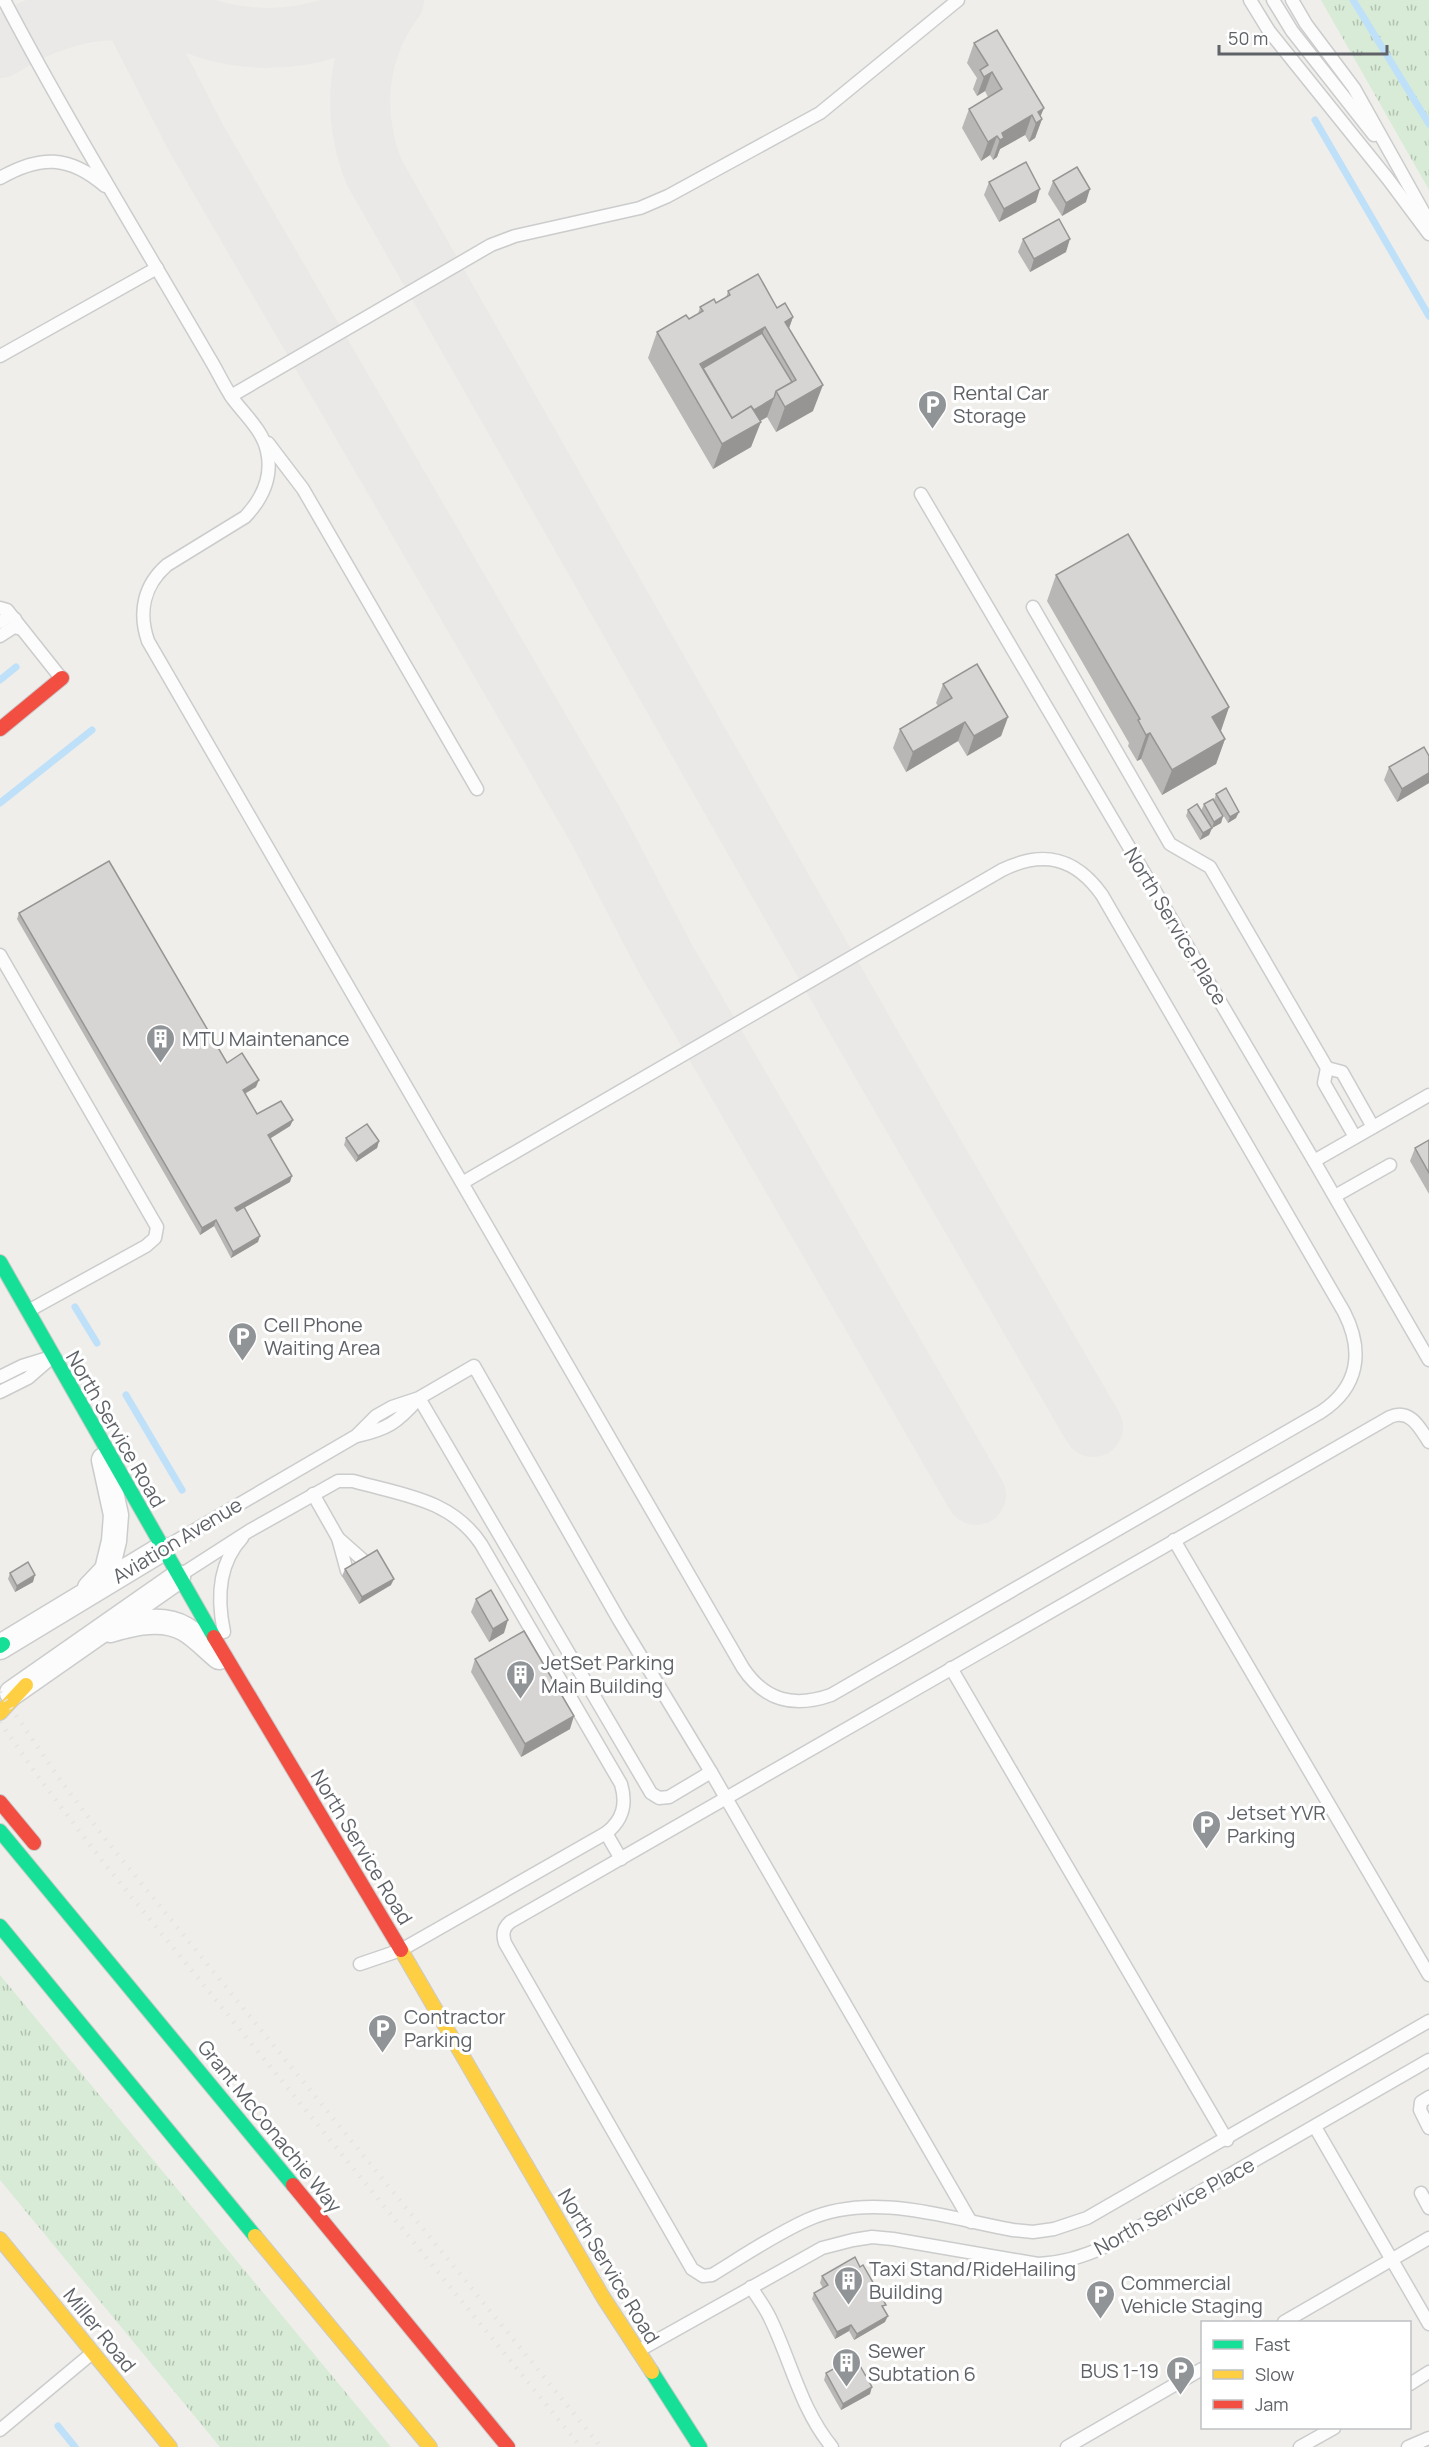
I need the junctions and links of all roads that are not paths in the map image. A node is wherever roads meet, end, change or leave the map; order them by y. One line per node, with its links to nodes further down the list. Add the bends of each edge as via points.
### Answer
1 (4, 0): 8 (lane)
2 (958, 0): 13 (lane, via 803,123 653,203 491,245)
3 (1250, 0): 10 (lane, via 1269,31)
4 (1273, 0): 6 (lane, via 1292,32)
5 (1292, 0): 6 (lane, via 1354,88)
6 (1398, 166): 9 (lane)
7 (0, 178): 8 (lane, via 42,160 62,162 97,179)
8 (117, 201): 11 (lane)
9 (1429, 222)
10 (1429, 234)
11 (157, 268): 12 (lane); 13 (lane)
12 (0, 356)
13 (231, 396): 14 (lane)
14 (263, 438): 22 (lane, via 303,489); 30 (lane, via 269,462 259,500 245,517 158,573 143,605 143,627 154,653)
15 (921, 494): 28 (lane, North Service Place)
16 (1033, 608): 24 (lane, via 1170,844 1210,867)
17 (9, 613): 18 (lane); 19 (lane, via 14,627); 20 (lane)
18 (0, 622)
19 (0, 636)
20 (62, 678): 21 (street)
21 (0, 729)
22 (474, 784)
23 (0, 954): 33 (lane, via 157,1227 146,1246)
24 (1327, 1068): 26 (lane, via 1342,1072); 27 (lane, via 1324,1083)
25 (1429, 1095): 26 (lane)
26 (1373, 1127): 27 (lane)
27 (1355, 1137): 28 (lane)
28 (1314, 1161): 31 (lane, North Service Place)
29 (1390, 1165): 31 (lane)
30 (462, 1184): 30 (lane, via 743,1668 760,1688 783,1700 819,1700 831,1695 1321,1412 1340,1396 1355,1364 1354,1337 1344,1312 1102,895 1086,875 1054,860 1025,861 1002,870)
31 (1335, 1196): 35 (lane, North Service Place)
32 (0, 1263): 33 (street, North Service Road)
33 (27, 1312): 34 (street, North Service Road)
34 (52, 1357): 36 (lane); 37 (lane, via 28,1378); 39 (street, North Service Road)
35 (1429, 1360)
36 (0, 1377)
37 (0, 1392)
38 (419, 1398): 45 (lane, Aviation Avenue, via 399,1420 383,1430 356,1436); 57 (lane, via 651,1793 659,1798 669,1797); 57 (lane, Aviation Avenue, via 474,1366)
39 (99, 1440): 45 (street, North Service Road); 49 (street, via 116,1515 114,1541 106,1570)
40 (1429, 1442): 44 (lane, via 1414,1420 1396,1415)
41 (313, 1494): 42 (lane, Aviation Avenue); 43 (lane); 61 (lane, Aviation Avenue, via 338,1481 353,1481 441,1506 472,1530 621,1784 624,1808)
42 (249, 1531): 48 (lane, Aviation Avenue); 52 (lane, via 230,1555 221,1587 220,1611)
43 (338, 1538): 46 (lane); 47 (lane)
44 (1174, 1539): 53 (lane); 68 (lane)
45 (162, 1549): 48 (street, North Service Road); 49 (street, Aviation Avenue)
46 (364, 1561)
47 (347, 1570)
48 (178, 1577): 50 (street, Aviation Avenue); 52 (street, North Service Road)
49 (78, 1600): 51 (street, Aviation Avenue)
50 (94, 1636): 52 (street, via 123,1626 173,1624 186,1629); 54 (street, Aviation Avenue)
51 (1, 1646)
52 (231, 1667): 66 (street, North Service Road)
53 (951, 1668): 58 (lane); 75 (lane)
54 (26, 1685): 55 (street, Aviation Avenue); 56 (street)
55 (0, 1700)
56 (0, 1713)
57 (711, 1772): 58 (lane)
58 (726, 1798): 63 (lane); 78 (lane)
59 (0, 1802): 62 (street)
60 (0, 1831): 69 (street, Grant McConachie Way)
61 (606, 1833): 63 (lane); 66 (lane)
62 (42, 1853)
63 (621, 1859): 78 (lane, via 510,1922 503,1938 695,2273 712,2275 789,2229 829,2213 896,2208)
64 (0, 1926): 95 (street)
65 (106, 1939): 69 (street)
66 (401, 1950): 67 (lane); 86 (street, North Service Road)
67 (360, 1964)
68 (1429, 1975)
69 (147, 2007): 96 (street, Grant McConachie Way)
70 (1429, 2021): 75 (lane)
71 (1429, 2060): 73 (lane, North Service Place)
72 (1429, 2097): 74 (lane, via 1421,2102 1420,2110)
73 (1315, 2127): 81 (lane); 82 (lane, North Service Place, via 1106,2246 1076,2259 1038,2264 873,2237 822,2248)
74 (1429, 2128)
75 (1227, 2140): 78 (lane, via 1074,2224 1033,2232)
76 (1420, 2193): 77 (lane)
77 (1429, 2208)
78 (971, 2222)
79 (1429, 2238): 81 (lane)
80 (0, 2239): 85 (street, Miller Road)
81 (1392, 2260): 83 (lane); 84 (lane)
82 (751, 2287): 86 (lane, North Service Place); 93 (lane, via 770,2317 806,2406)
83 (1286, 2321)
84 (1429, 2324)
85 (93, 2352): 91 (lane); 94 (street, Miller Road)
86 (637, 2352): 97 (street, North Service Road)
87 (1201, 2370): 98 (lane)
88 (1429, 2372): 89 (lane)
89 (1411, 2383)
90 (1331, 2429): 99 (lane)
91 (0, 2430)
92 (1429, 2438): 100 (lane)
93 (830, 2444)
94 (170, 2447)
95 (430, 2447)
96 (508, 2447)
97 (700, 2447)
98 (1067, 2447)
99 (1300, 2447)
100 (1408, 2447)

